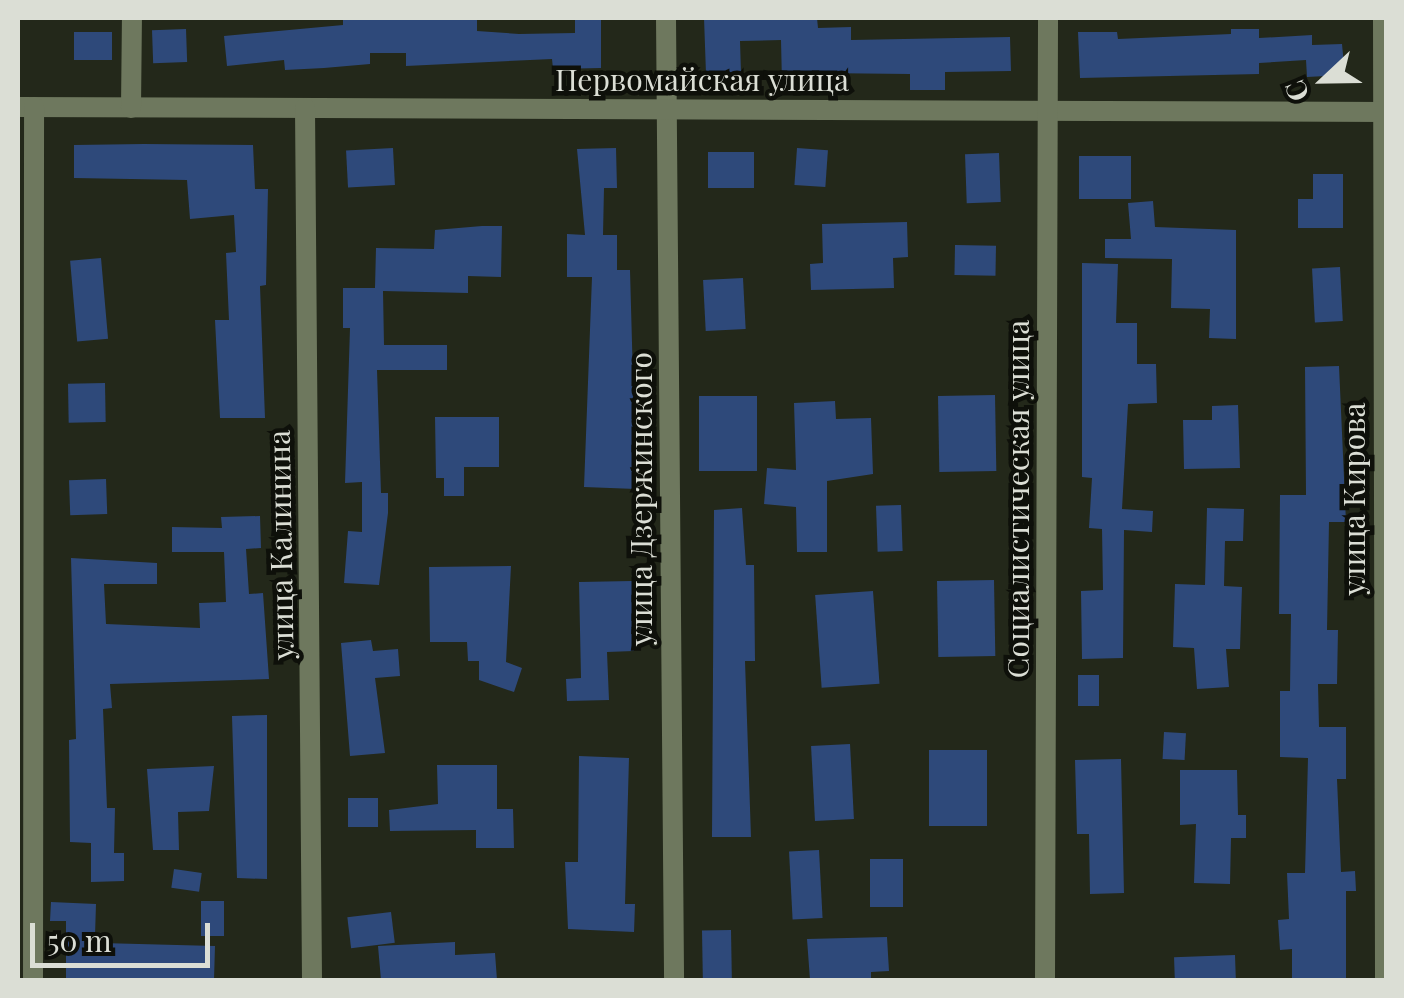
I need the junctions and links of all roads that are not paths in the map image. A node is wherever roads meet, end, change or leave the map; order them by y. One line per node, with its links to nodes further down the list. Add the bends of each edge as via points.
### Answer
1 (132, 18): 6 (street)
2 (666, 18): 8 (street, улица Дзержинского)
3 (1048, 18): 9 (street, Социалистическая улица)
4 (1383, 18): 10 (street, улица Кирова)
5 (26, 107): 6 (street, Первомайская улица); 11 (street)
6 (131, 108): 7 (street, Первомайская улица)
7 (305, 108): 8 (street, Первомайская улица); 12 (street, улица Калинина)
8 (666, 109): 9 (street, Первомайская улица); 13 (street, улица Дзержинского)
9 (1049, 110): 10 (street, Первомайская улица); 14 (street, Социалистическая улица)
10 (1384, 112): 15 (street, улица Кирова)
11 (32, 980)
12 (312, 980)
13 (674, 980)
14 (1045, 980)
15 (1385, 980)

